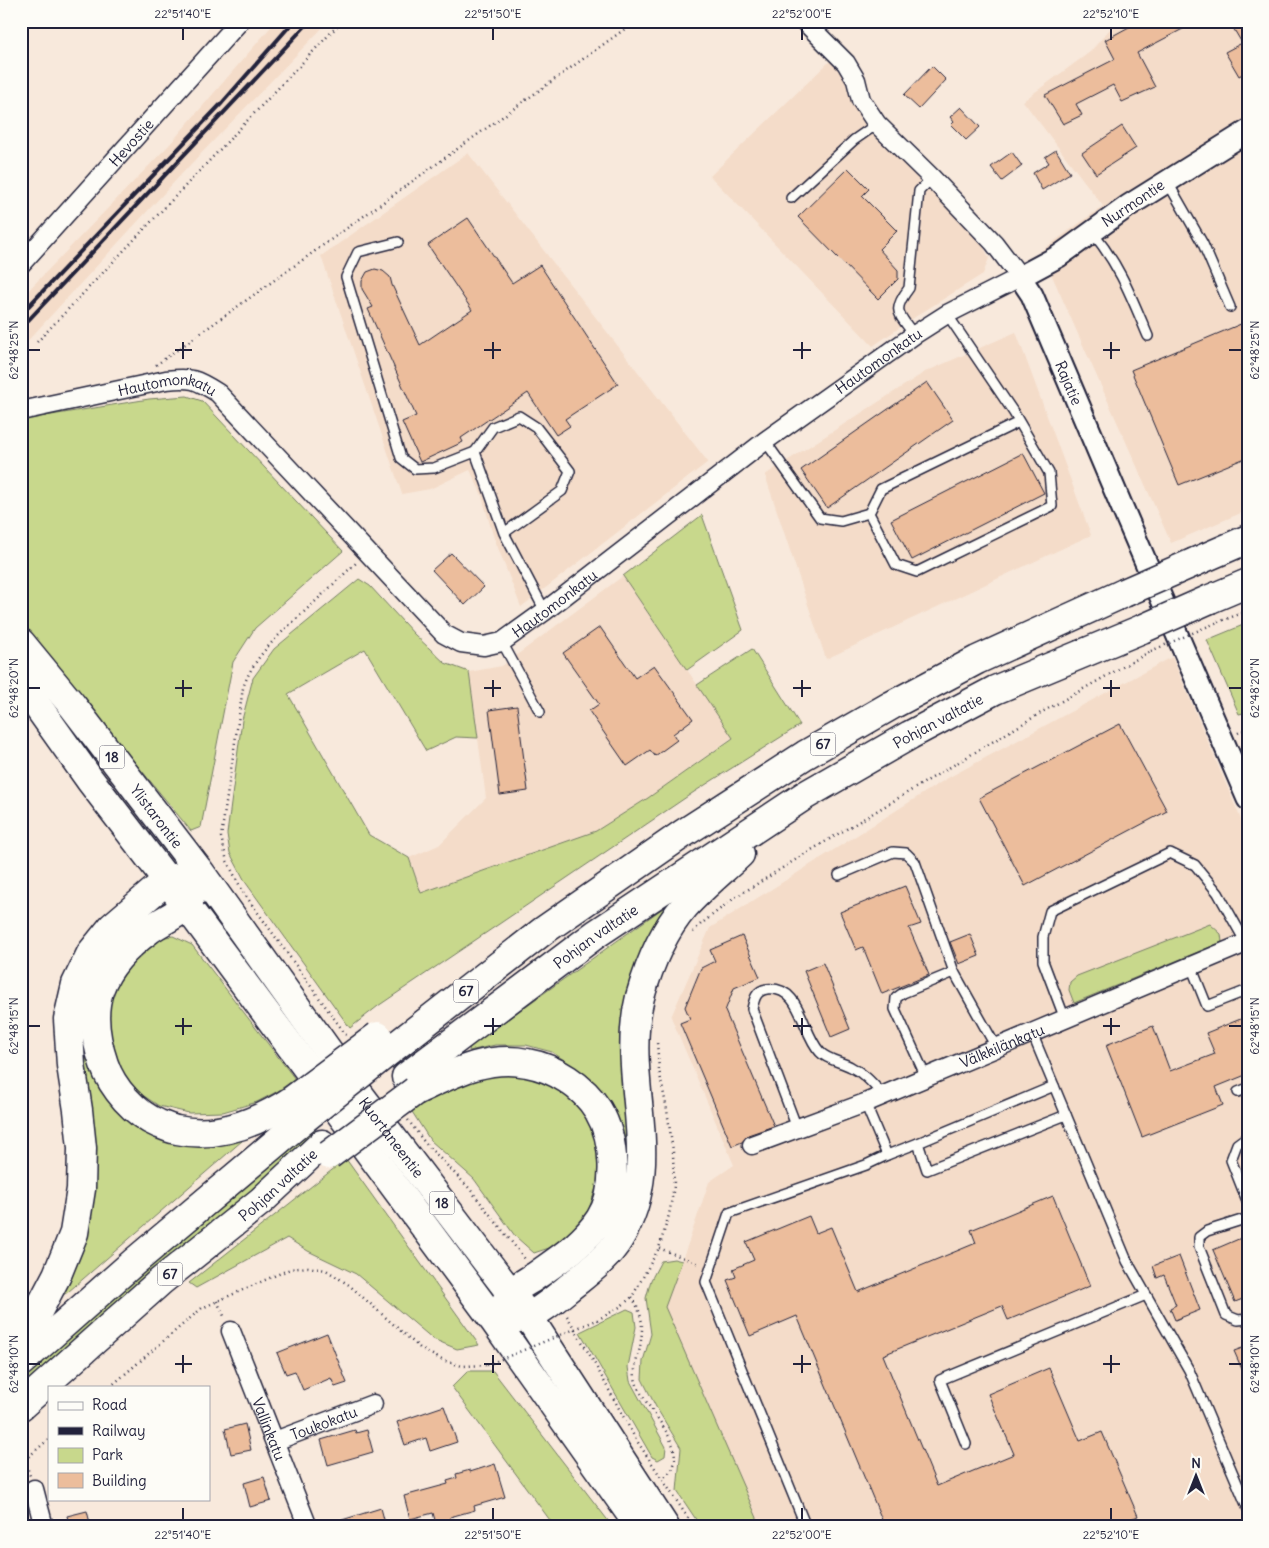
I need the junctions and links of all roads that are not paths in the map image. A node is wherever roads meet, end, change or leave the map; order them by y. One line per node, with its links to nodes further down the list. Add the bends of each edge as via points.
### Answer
1 (240, 21): 10 (street, Hevostie)
2 (804, 21): 3 (street, Rajatie, via 846,63 856,80 861,100)
3 (877, 124): 5 (street, Rajatie); 7 (lane, via 854,140)
4 (1248, 132): 6 (street, Nurmontie)
5 (932, 178): 11 (street, Rajatie, via 994,243); 14 (lane, via 919,191 909,288 899,301 898,312)
6 (1166, 180): 8 (street, Nurmontie); 12 (lane, via 1203,244)
7 (791, 198)
8 (1092, 232): 11 (street, Nurmontie, via 1059,256); 15 (lane, via 1107,249 1123,277)
9 (398, 242): 19 (lane, via 358,252 346,277 401,458 415,469 434,468)
10 (21, 264)
11 (1020, 277): 13 (street, Hautomonkatu); 30 (street, Rajatie, via 1032,295)
12 (1230, 307)
13 (948, 314): 14 (street, Hautomonkatu); 17 (lane)
14 (914, 335): 18 (street, Hautomonkatu)
15 (1148, 336)
16 (21, 410): 25 (street, Hautomonkatu, via 166,380 198,380 218,393 444,634 461,643 484,646)
17 (1019, 422): 20 (lane, via 881,489); 20 (lane, via 1049,473 1052,506 917,572 896,565)
18 (765, 441): 20 (lane, via 820,518 841,521); 24 (street, Hautomonkatu)
19 (476, 452): 21 (lane); 21 (lane, via 493,427 519,416 536,427 570,471 562,491)
20 (869, 513)
21 (504, 532): 24 (lane)
22 (1248, 540): 49 (highway, 67, bridge, via 977,660 805,755 684,833 543,931 383,1044)
23 (1248, 584): 29 (highway, Pohjan valtatie / 67, bridge, via 1214,610 1147,640 995,690)
24 (545, 611): 25 (street, Hautomonkatu)
25 (502, 642): 28 (lane)
26 (21, 643): 31 (highway, Ylistarontie / 18)
27 (21, 683): 33 (highway, Ylistarontie / 18)
28 (540, 712)
29 (804, 796): 43 (highway, Pohjan valtatie / 67, via 596,934); 60 (highway, via 684,907 653,957 640,998 634,1040 642,1155 640,1183 632,1213 618,1240 593,1268)
30 (1248, 799)
31 (200, 872): 33 (highway); 34 (highway); 58 (highway, Kuortaneentie / 18, via 356,1090)
32 (839, 875): 37 (lane, via 893,852 906,853 915,862)
33 (167, 880): 34 (highway, Ylistarontie / 18); 64 (highway, via 112,927 91,953 76,984 68,1019 82,1148 81,1189 74,1232 57,1275 35,1317)
34 (186, 905): 49 (highway, via 126,949 107,971 97,995 94,1021 107,1072 119,1092 134,1107 154,1122 177,1130 204,1132 233,1128); 62 (highway, Kuortaneentie / 18)
35 (1247, 943): 36 (street, Välkkilänkatu); 39 (lane, via 1218,893 1195,865 1170,853 1050,911 1043,937 1043,961)
36 (1191, 966): 38 (lane, via 1207,1006); 39 (street, Välkkilänkatu)
37 (954, 972): 41 (lane); 42 (lane, via 896,998 895,1009)
38 (1248, 990)
39 (1065, 1019): 40 (street, Välkkilänkatu)
40 (1032, 1033): 41 (street, Välkkilänkatu); 44 (lane)
41 (996, 1047): 42 (street, Välkkilänkatu)
42 (926, 1077): 47 (street, Välkkilänkatu)
43 (410, 1084): 58 (highway, via 495,1061 527,1062 556,1072 580,1089 598,1111 610,1140 614,1166 610,1195 600,1219 582,1241); 67 (highway, Pohjan valtatie / 67, via 161,1281)
44 (1054, 1086): 50 (lane); 53 (lane)
45 (1248, 1088): 46 (lane)
46 (1238, 1092)
47 (884, 1094): 48 (street, Välkkilänkatu); 51 (lane, via 865,1075 821,1054 792,997 780,989 764,990 754,997 752,1009)
48 (864, 1103): 51 (street, Välkkilänkatu); 55 (lane)
49 (298, 1109): 65 (highway, 67)
50 (1066, 1115): 53 (lane, via 927,1170); 59 (lane, via 1127,1261)
51 (798, 1128): 54 (street, Välkkilänkatu)
52 (1248, 1136): 56 (lane, via 1237,1144 1230,1160)
53 (918, 1144): 55 (lane)
54 (752, 1145)
55 (887, 1155): 76 (lane, via 729,1212 706,1282)
56 (1248, 1204)
57 (1248, 1218): 61 (lane, via 1207,1231 1199,1237 1198,1247 1226,1315 1238,1320)
58 (511, 1293): 60 (highway, Kuortaneentie / 18); 62 (highway)
59 (1146, 1295): 69 (lane, via 940,1380); 71 (lane, via 1189,1370)
60 (528, 1316): 62 (highway); 75 (highway, Kuortaneentie / 18)
61 (1248, 1319)
62 (495, 1322): 74 (highway, Kuortaneentie / 18)
63 (231, 1330): 68 (street, Vallinkatu)
64 (21, 1334)
65 (21, 1362)
66 (373, 1404): 68 (street, Toukokatu)
67 (21, 1406)
68 (275, 1440): 73 (street, Vallinkatu)
69 (966, 1444)
70 (34, 1489): 72 (street)
71 (1248, 1509)
72 (44, 1527)
73 (308, 1527)
74 (640, 1527)
75 (665, 1527)
76 (806, 1527)

